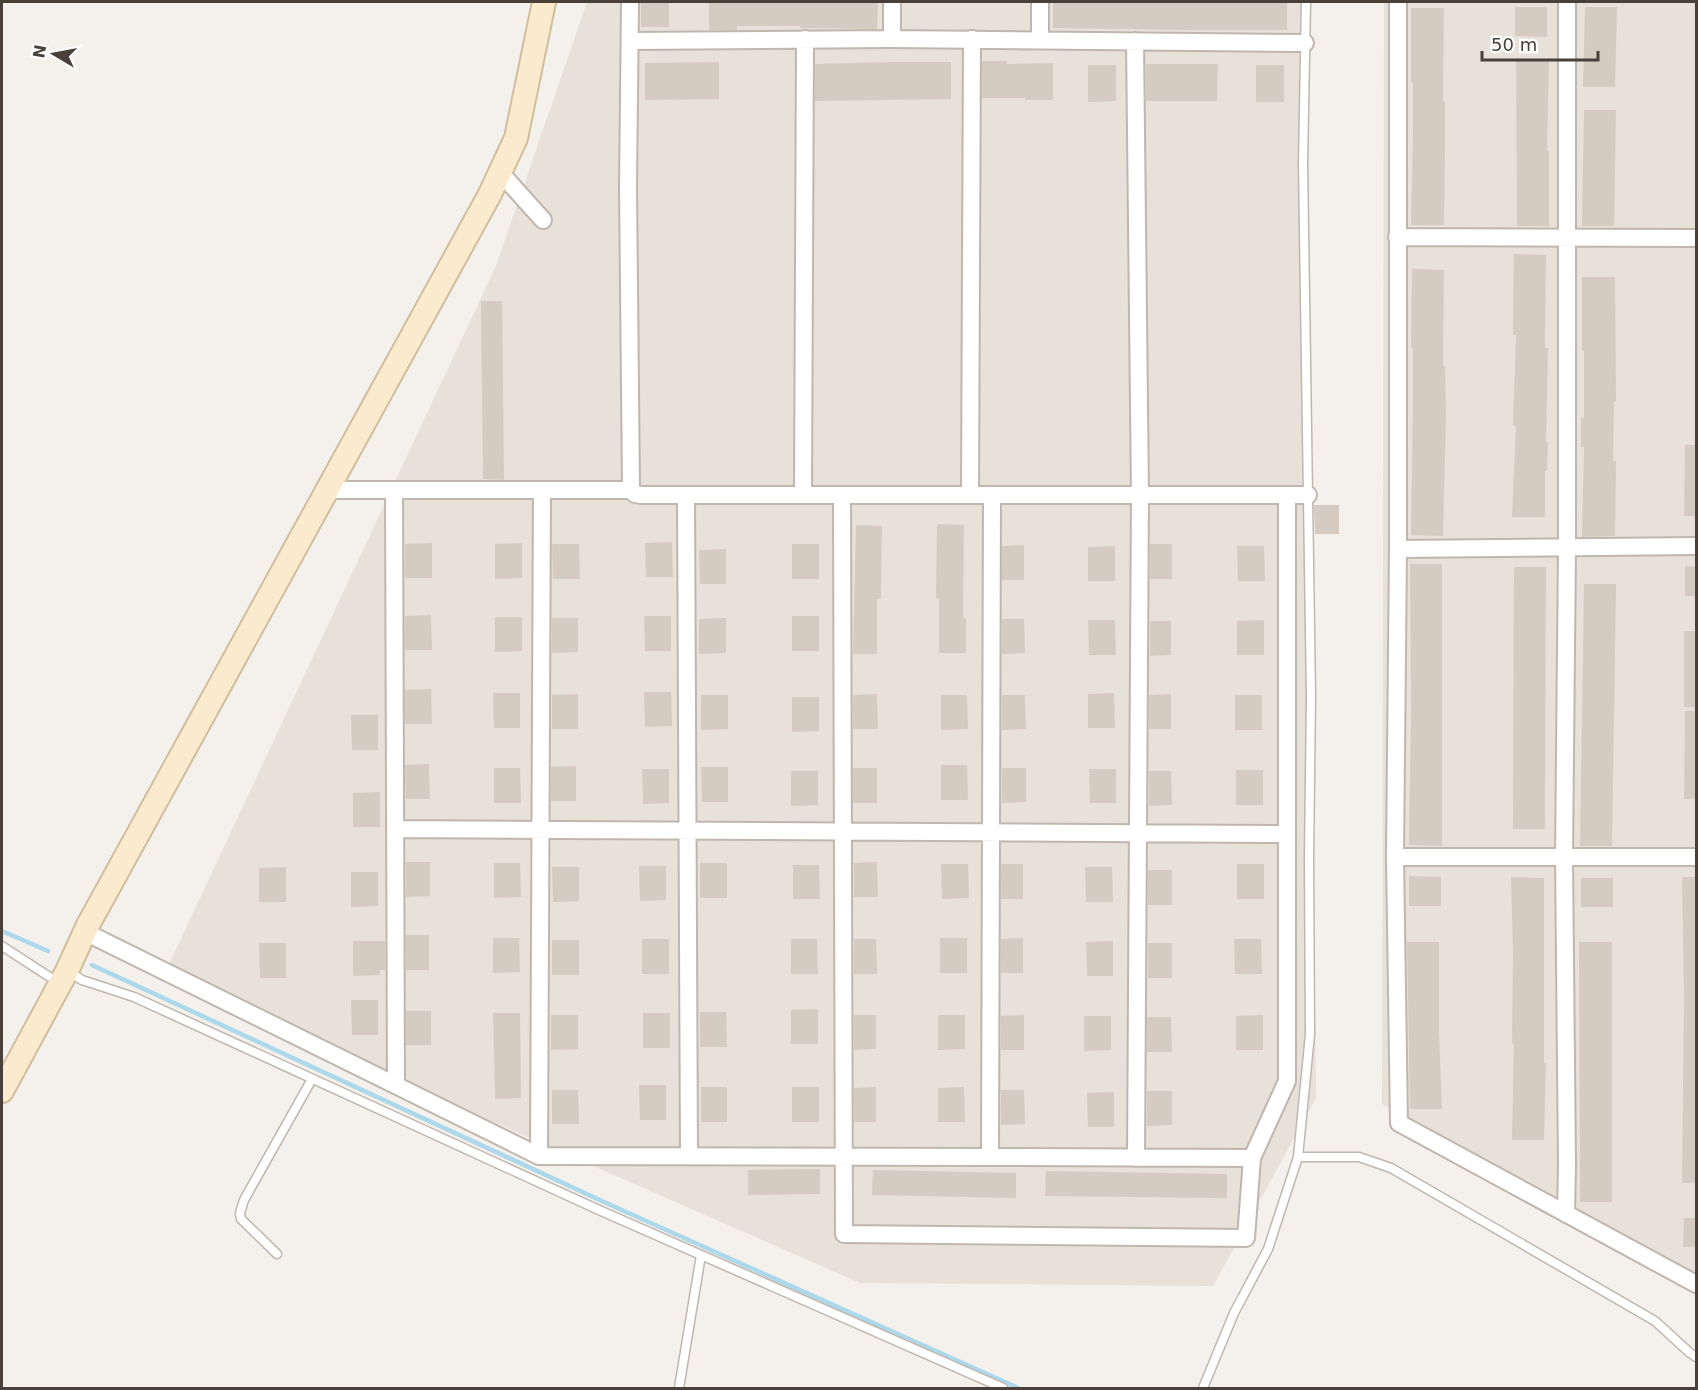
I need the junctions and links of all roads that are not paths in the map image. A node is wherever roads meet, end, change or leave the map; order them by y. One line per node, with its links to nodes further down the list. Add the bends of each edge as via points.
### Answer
1 (544, 2): 15 (main road, via 516,138)
2 (630, 2): 12 (street)
3 (892, 2): 9 (street)
4 (1040, 2): 11 (street)
5 (1306, 2): 14 (lane)
6 (1398, 2): 17 (street)
7 (1567, 2): 18 (street)
8 (805, 39): 9 (street); 12 (street); 25 (street)
9 (892, 39): 10 (street)
10 (972, 39): 11 (street); 27 (street)
11 (1040, 40): 13 (street)
12 (630, 41): 23 (street)
13 (1135, 41): 14 (street); 29 (street)
14 (1305, 43): 30 (lane)
15 (500, 172): 16 (street); 20 (main road)
16 (543, 220)
17 (1397, 237): 18 (street); 34 (street)
18 (1566, 237): 19 (street); 33 (street)
19 (1696, 238)
20 (328, 490): 21 (street); 45 (main road)
21 (394, 490): 22 (street); 35 (street)
22 (542, 490): 23 (street); 36 (street)
23 (631, 490): 24 (street, via 641,495)
24 (686, 495): 25 (street); 37 (street)
25 (803, 495): 26 (street)
26 (842, 495): 27 (street); 38 (street)
27 (970, 495): 28 (street)
28 (992, 495): 29 (street); 39 (street)
29 (1140, 495): 31 (street); 40 (street)
30 (1308, 495): 31 (street); 55 (lane, via 1310,1034)
31 (1287, 496): 41 (street)
32 (1696, 546): 33 (street)
33 (1567, 548): 34 (street); 43 (street)
34 (1398, 549): 42 (street)
35 (395, 830): 36 (street); 49 (street)
36 (541, 830): 37 (street); 51 (street)
37 (687, 831): 38 (street); 52 (street)
38 (843, 832): 39 (street); 53 (street)
39 (991, 833): 40 (street); 54 (street)
40 (1138, 833): 41 (street); 56 (street)
41 (1287, 834): 57 (street, via 1287,1081)
42 (1395, 857): 43 (street); 58 (street, via 1399,1123)
43 (1564, 857): 44 (street); 58 (street)
44 (1696, 857)
45 (85, 932): 47 (main road); 49 (street)
46 (2, 946): 47 (lane)
47 (64, 977): 48 (lane, via 134,997); 50 (main road)
48 (312, 1079): 59 (lane, via 240,1213 241,1219); 60 (lane)
49 (396, 1085): 51 (street)
50 (2, 1091)
51 (539, 1156): 52 (street)
52 (689, 1156): 53 (street)
53 (843, 1157): 54 (street); 57 (street, via 843,1234 1246,1238)
54 (990, 1157): 56 (street)
55 (1298, 1157): 62 (lane, via 1359,1157 1391,1168 1655,1321); 65 (lane, via 1268,1249 1234,1313)
56 (1136, 1158): 57 (street)
57 (1252, 1158)
58 (1566, 1214): 61 (street)
59 (277, 1254)
60 (701, 1255): 63 (lane); 64 (lane)
61 (1696, 1284)
62 (1696, 1356)
63 (679, 1389)
64 (1003, 1389)
65 (1203, 1389)

